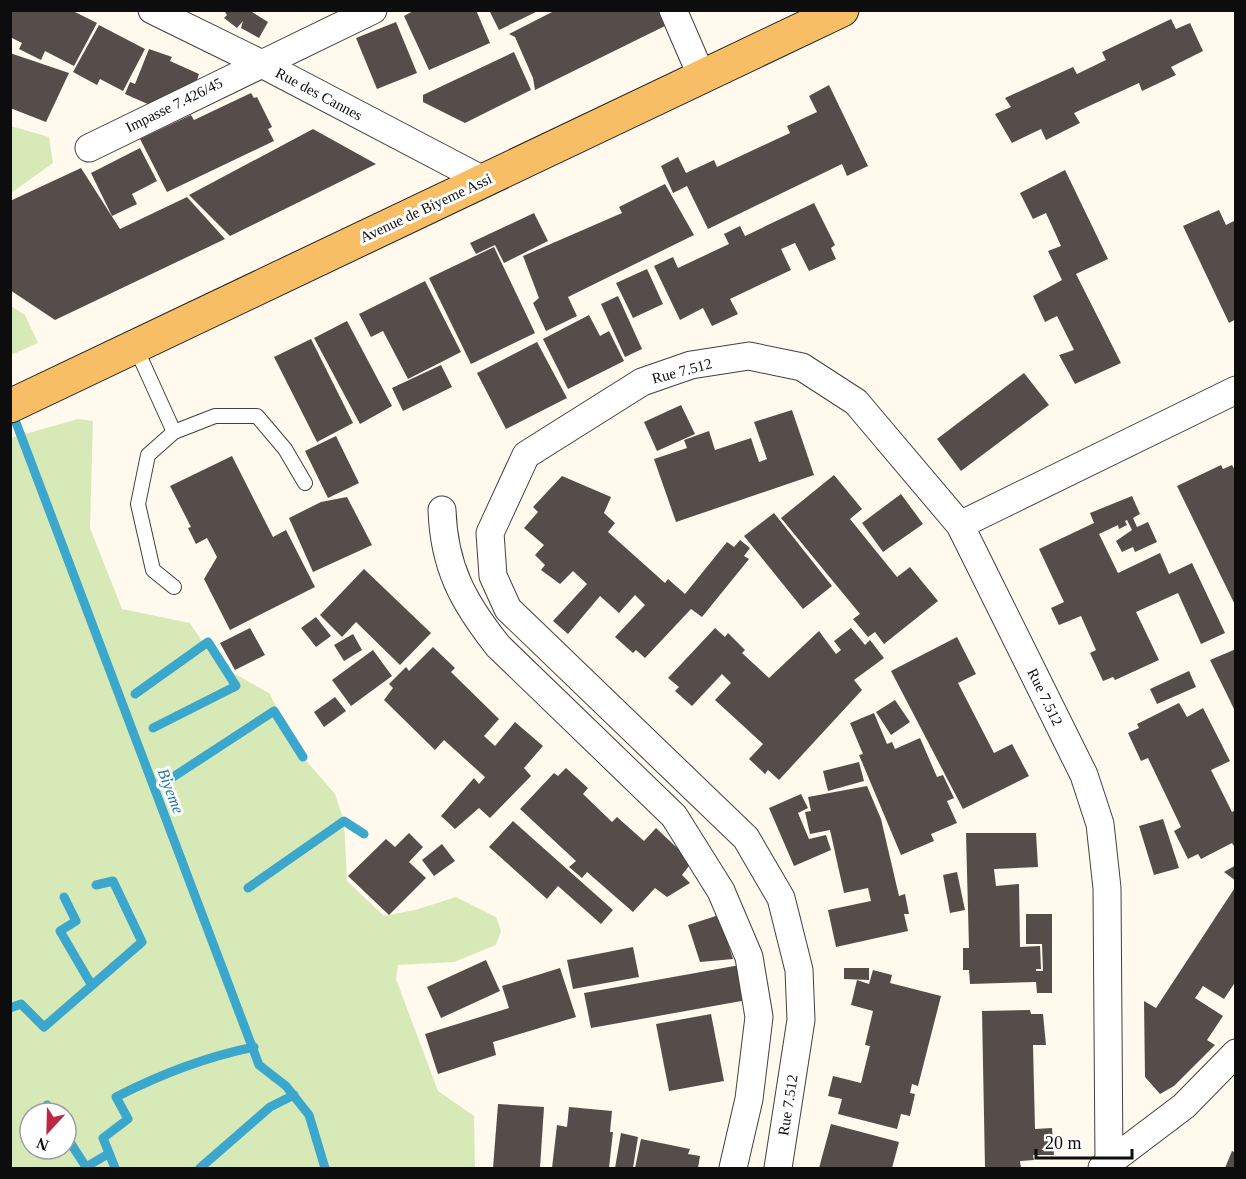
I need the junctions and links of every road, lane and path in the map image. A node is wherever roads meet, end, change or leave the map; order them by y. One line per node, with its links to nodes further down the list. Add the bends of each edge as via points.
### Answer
1 (152, 10): 5 (street, Rue des Cannes)
2 (673, 10): 6 (street)
3 (842, 10): 6 (main road, Avenue de Biyeme Assi)
4 (368, 12): 5 (street, Impasse 7.426/45)
5 (260, 63): 7 (street, Impasse 7.426/45); 8 (street, Rue des Cannes)
6 (702, 77): 8 (main road, Avenue de Biyeme Assi)
7 (89, 148)
8 (485, 181): 9 (main road, Avenue de Biyeme Assi)
9 (135, 346): 11 (main road, Avenue de Biyeme Assi); 12 (lane)
10 (1236, 390): 15 (street)
11 (10, 406)
12 (174, 432): 13 (lane, via 215,416 257,416 285,449); 16 (lane, via 148,454 138,504 153,570)
13 (305, 483)
14 (442, 510): 19 (street, via 450,570 477,620 498,646 674,816 721,891 749,957 759,1017 749,1099)
15 (960, 525): 18 (street, Rue 7.512, via 1084,776 1100,824 1107,888); 20 (street, Rue 7.512, via 856,402 802,367 749,356 691,365 642,382 526,455 490,533 493,576 508,609 746,837 781,898 799,970 801,1020)
16 (174, 587)
17 (1236, 1053): 18 (street, via 1185,1106)
18 (1106, 1166)
19 (733, 1168)
20 (778, 1168)

